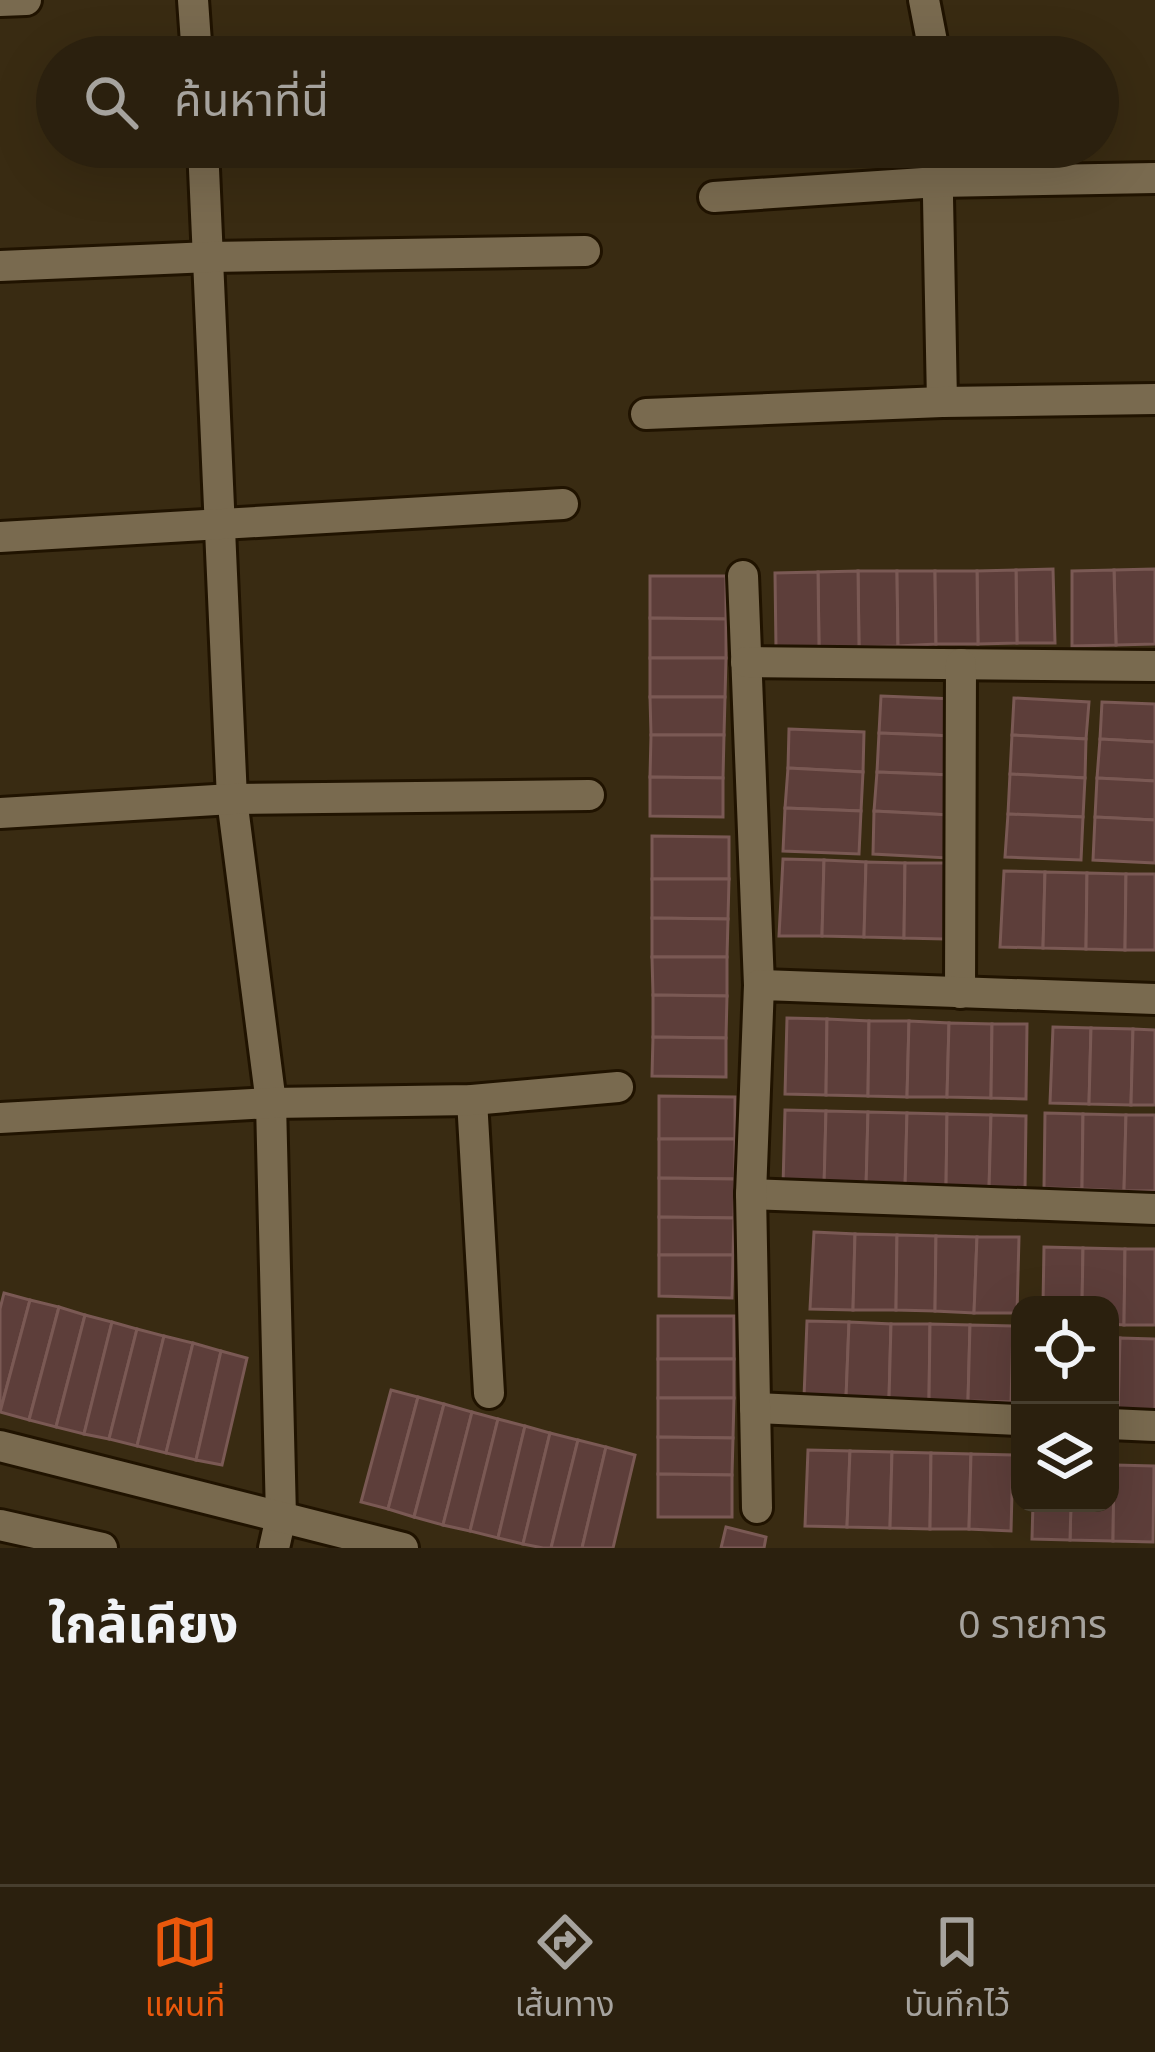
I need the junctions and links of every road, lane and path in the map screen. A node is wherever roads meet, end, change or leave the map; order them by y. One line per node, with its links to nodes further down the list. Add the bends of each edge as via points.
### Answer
1 (26, 0): 4 (street)
2 (193, 0): 5 (street)
3 (924, 0): 6 (street)
4 (0, 1)
5 (196, 36)
6 (931, 36)
7 (204, 168): 13 (street)
8 (938, 168): 10 (street)
9 (1155, 178): 10 (street)
10 (938, 182): 11 (street); 16 (street)
11 (714, 197)
12 (585, 251): 13 (street)
13 (210, 257): 14 (street); 19 (street)
14 (0, 266)
15 (1155, 399): 16 (street)
16 (942, 402): 17 (street)
17 (646, 414)
18 (563, 504): 19 (street)
19 (220, 524): 20 (street); 26 (street)
20 (0, 537)
21 (742, 576): 22 (street)
22 (746, 662): 23 (street); 28 (street)
23 (961, 664): 24 (street); 29 (street)
24 (1155, 666)
25 (590, 795): 26 (street)
26 (232, 800): 27 (street); 33 (street)
27 (0, 813)
28 (759, 985): 29 (street); 35 (street)
29 (960, 993): 30 (street)
30 (1155, 1000)
31 (618, 1087): 32 (street)
32 (472, 1100): 33 (street); 37 (street)
33 (272, 1103): 34 (street); 44 (street)
34 (0, 1118)
35 (751, 1195): 36 (street); 38 (street)
36 (1155, 1210)
37 (489, 1393)
38 (755, 1408): 39 (street); 43 (street)
39 (1011, 1420)
40 (1119, 1424): 41 (street)
41 (1155, 1426)
42 (0, 1446): 44 (street)
43 (757, 1508)
44 (281, 1516): 47 (street); 48 (street)
45 (0, 1525): 46 (street)
46 (102, 1548)
47 (274, 1548)
48 (403, 1548)

